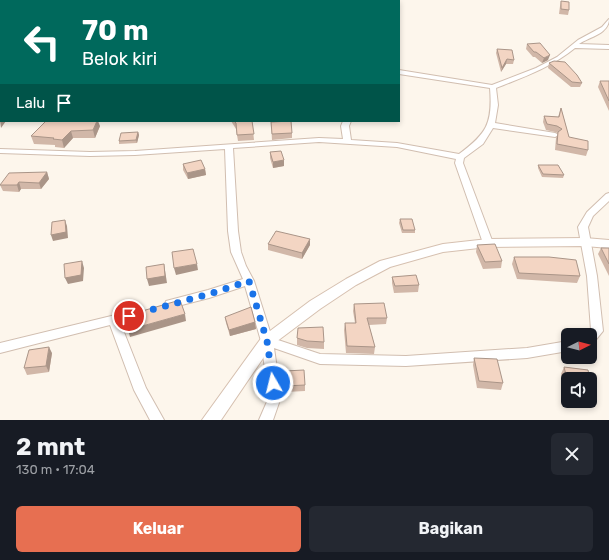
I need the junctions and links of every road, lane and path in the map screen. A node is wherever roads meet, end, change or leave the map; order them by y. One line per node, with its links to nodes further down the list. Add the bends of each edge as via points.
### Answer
1 (609, 21): 2 (street, via 604,28)
2 (574, 46): 3 (street); 5 (street, via 559,58 538,69)
3 (609, 47)
4 (400, 72): 5 (street)
5 (493, 87): 7 (street, via 495,105)
6 (347, 122): 9 (street)
7 (491, 125): 8 (street); 12 (street, via 480,142)
8 (554, 135)
9 (347, 142): 10 (street, via 319,140); 12 (street, via 397,145)
10 (229, 146): 11 (street, via 90,154); 17 (street, via 236,252)
11 (0, 151)
12 (460, 157): 15 (street, via 459,163)
13 (609, 196): 14 (street, via 590,214 583,226)
14 (585, 242): 15 (street); 16 (street); 21 (street, via 595,297)
15 (488, 243): 22 (street, via 443,248 385,264 321,301)
16 (609, 244)
17 (249, 281): 18 (street); 22 (street)
18 (158, 307)
19 (144, 312): 20 (street)
20 (114, 320): 24 (street); 25 (street, via 140,390)
21 (597, 328)
22 (267, 341): 23 (street, via 320,359 406,361 527,353); 26 (street); 27 (street, via 275,397)
23 (561, 347)
24 (0, 348)
25 (157, 420)
26 (211, 420)
27 (266, 420)

